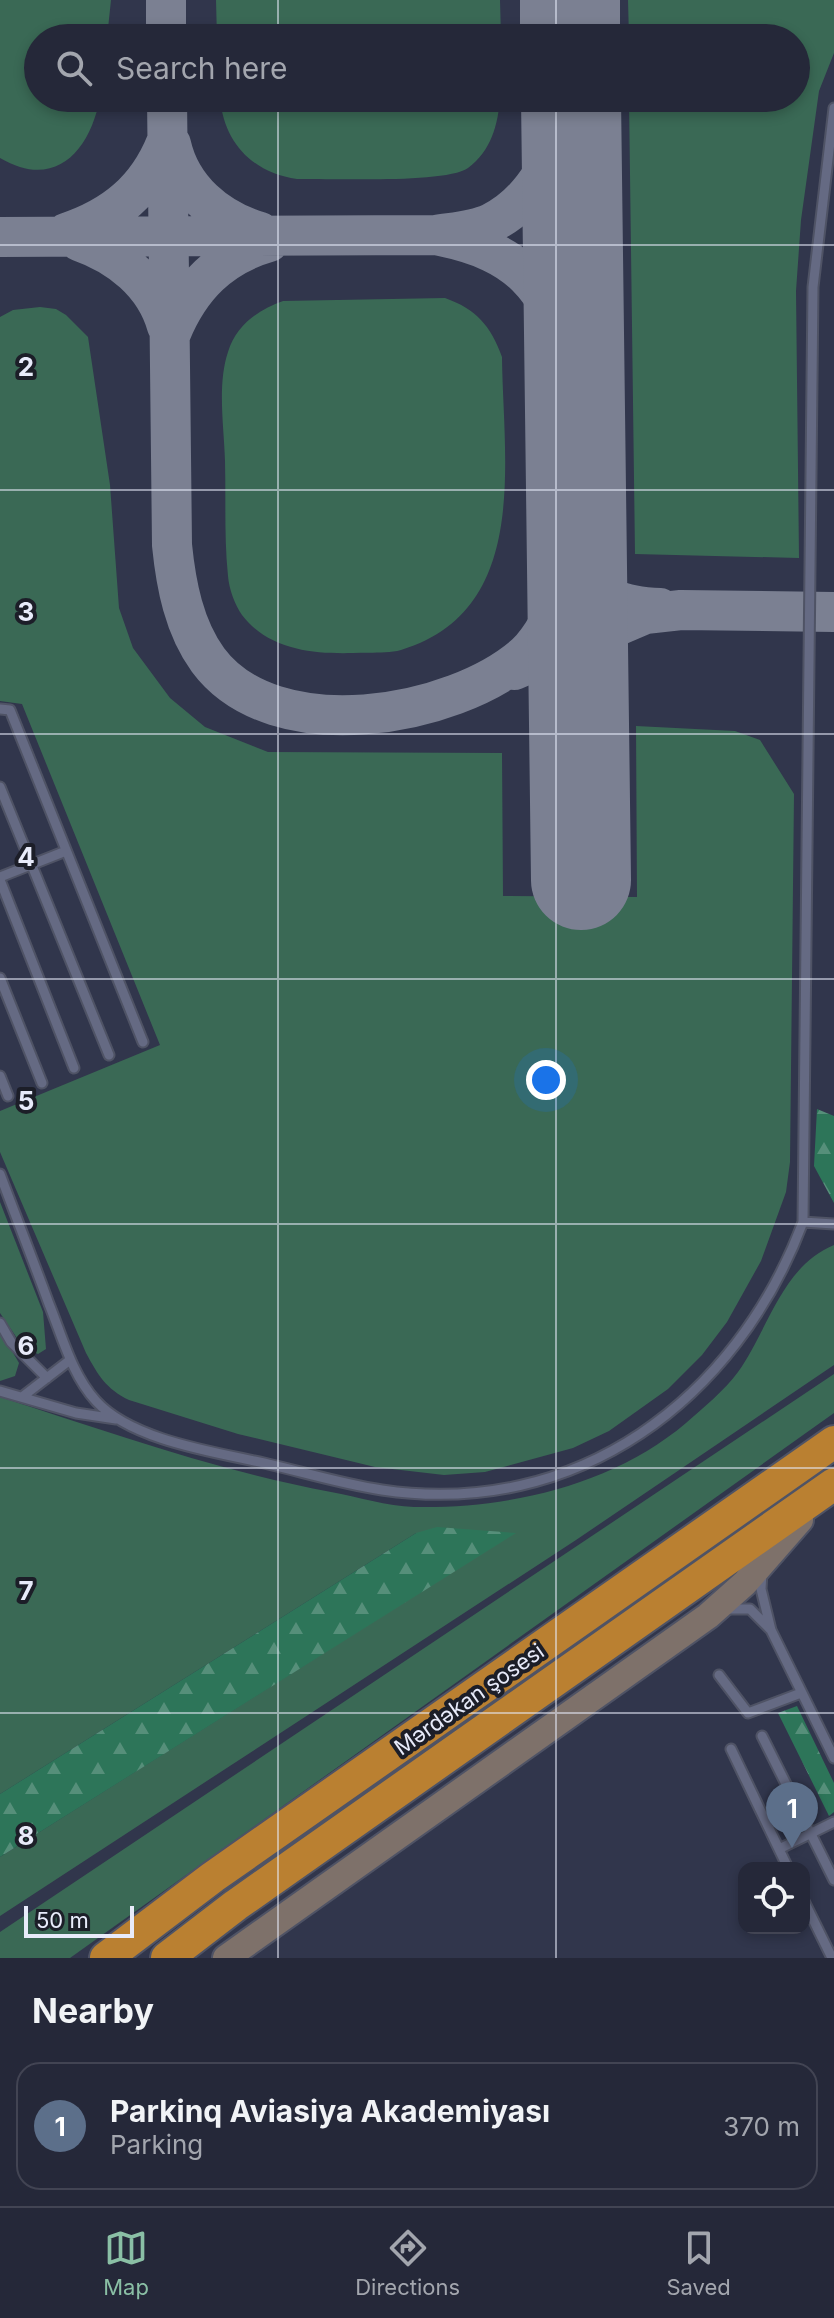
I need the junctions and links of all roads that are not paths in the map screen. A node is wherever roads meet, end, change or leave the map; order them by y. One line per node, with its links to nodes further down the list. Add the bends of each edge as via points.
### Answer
1 (834, 108): 15 (lane, via 813,287)
2 (0, 709): 4 (lane, via 10,710)
3 (0, 787): 5 (lane)
4 (66, 851): 5 (lane); 8 (lane)
5 (32, 865): 6 (lane); 9 (lane)
6 (0, 879): 10 (lane)
7 (0, 978): 12 (lane)
8 (143, 1042)
9 (109, 1055)
10 (74, 1068)
11 (0, 1076): 13 (lane)
12 (42, 1083)
13 (8, 1096)
14 (0, 1174): 18 (lane)
15 (803, 1222): 16 (lane); 22 (lane, via 751,1327 713,1374 636,1438 570,1473 505,1489 383,1490 212,1452)
16 (834, 1224)
17 (0, 1323): 19 (lane)
18 (70, 1360): 19 (lane); 22 (lane, via 95,1400)
19 (47, 1378): 21 (lane)
20 (0, 1391): 21 (lane)
21 (22, 1397): 22 (lane)
22 (116, 1419)
23 (834, 1442): 40 (highway, Mərdəkan şosesi, via 213,1877)
24 (834, 1484): 41 (highway, Mərdəkan şosesi)
25 (834, 1491): 26 (street)
26 (769, 1554): 27 (street); 28 (lane, via 761,1589)
27 (708, 1616): 28 (lane, via 742,1607); 42 (street)
28 (771, 1630): 30 (lane)
29 (719, 1675): 30 (lane, via 748,1713)
30 (801, 1693): 33 (lane)
31 (762, 1736): 35 (lane)
32 (731, 1749): 36 (lane)
33 (834, 1758)
34 (834, 1822): 35 (lane)
35 (812, 1834): 36 (lane); 38 (lane)
36 (779, 1849): 37 (lane)
37 (785, 1862)
38 (834, 1880)
39 (810, 1913): 43 (lane)
40 (106, 1958)
41 (167, 1958)
42 (226, 1958)
43 (832, 1958)

